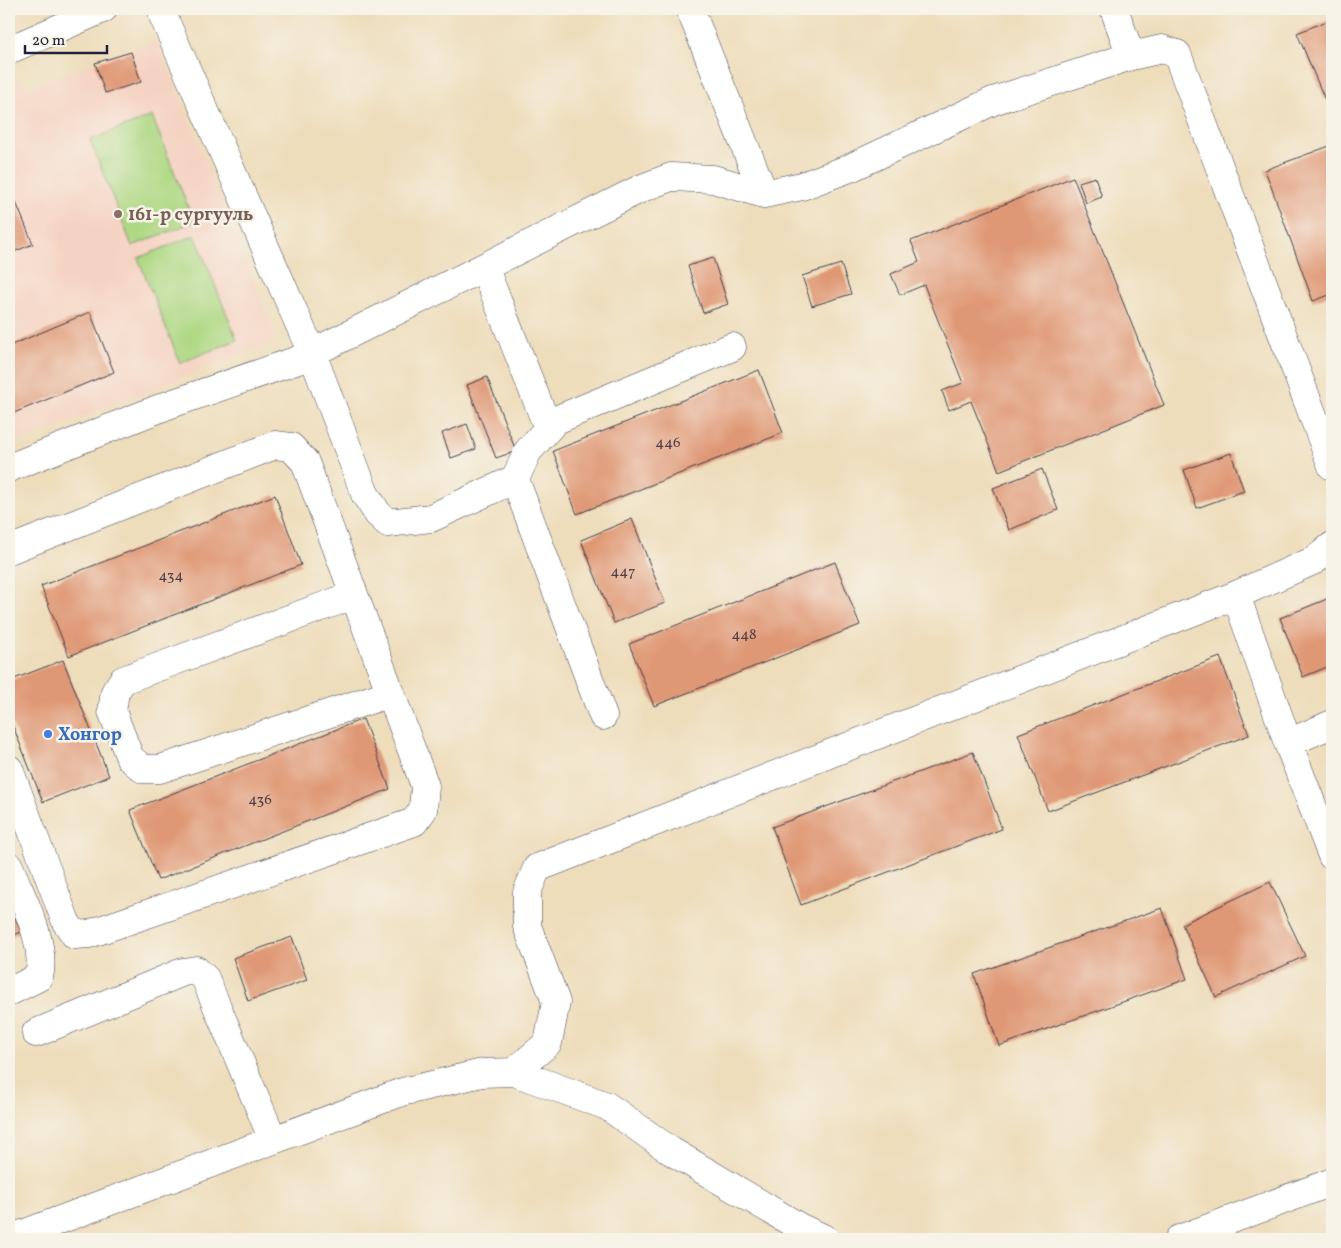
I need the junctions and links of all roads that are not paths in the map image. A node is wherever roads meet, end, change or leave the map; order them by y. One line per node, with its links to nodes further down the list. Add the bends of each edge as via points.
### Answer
1 (102, 9): 5 (street)
2 (690, 9): 7 (street)
3 (1114, 9): 6 (street)
4 (163, 16): 10 (street)
5 (9, 50)
6 (1131, 56): 7 (street, via 992,101 850,168 802,186); 12 (street, via 1162,49 1177,54)
7 (764, 194): 8 (street, via 713,179 670,177)
8 (484, 267): 10 (street); 11 (street)
9 (732, 348): 11 (street, via 556,420)
10 (312, 353): 13 (street); 14 (street, via 365,494 388,523 431,518)
11 (548, 428): 14 (street, via 528,451)
12 (1332, 466)
13 (9, 468)
14 (515, 479): 20 (street)
15 (1332, 546): 18 (street, via 1315,560)
16 (9, 550): 17 (street, via 275,445 292,446 304,462)
17 (354, 594): 19 (street); 19 (street, via 123,680 115,692 112,711 130,758 143,770 160,769)
18 (1236, 594): 22 (street); 28 (street, via 537,868 527,892 527,926 556,1002 548,1043)
19 (391, 693): 23 (street, via 425,786 423,810 414,822 89,934 75,935 66,922)
20 (603, 716)
21 (1332, 724): 22 (street)
22 (1288, 743): 24 (street)
23 (9, 769)
24 (1332, 856)
25 (9, 866): 26 (street, via 40,946 42,964 39,977)
26 (9, 992)
27 (36, 1033): 29 (street, via 183,972 196,970 205,978)
28 (514, 1072): 29 (street, via 482,1073 402,1092); 32 (street, via 607,1106 671,1151)
29 (273, 1140): 31 (street)
30 (1332, 1182): 33 (street)
31 (9, 1239)
32 (825, 1239)
33 (1179, 1239)

